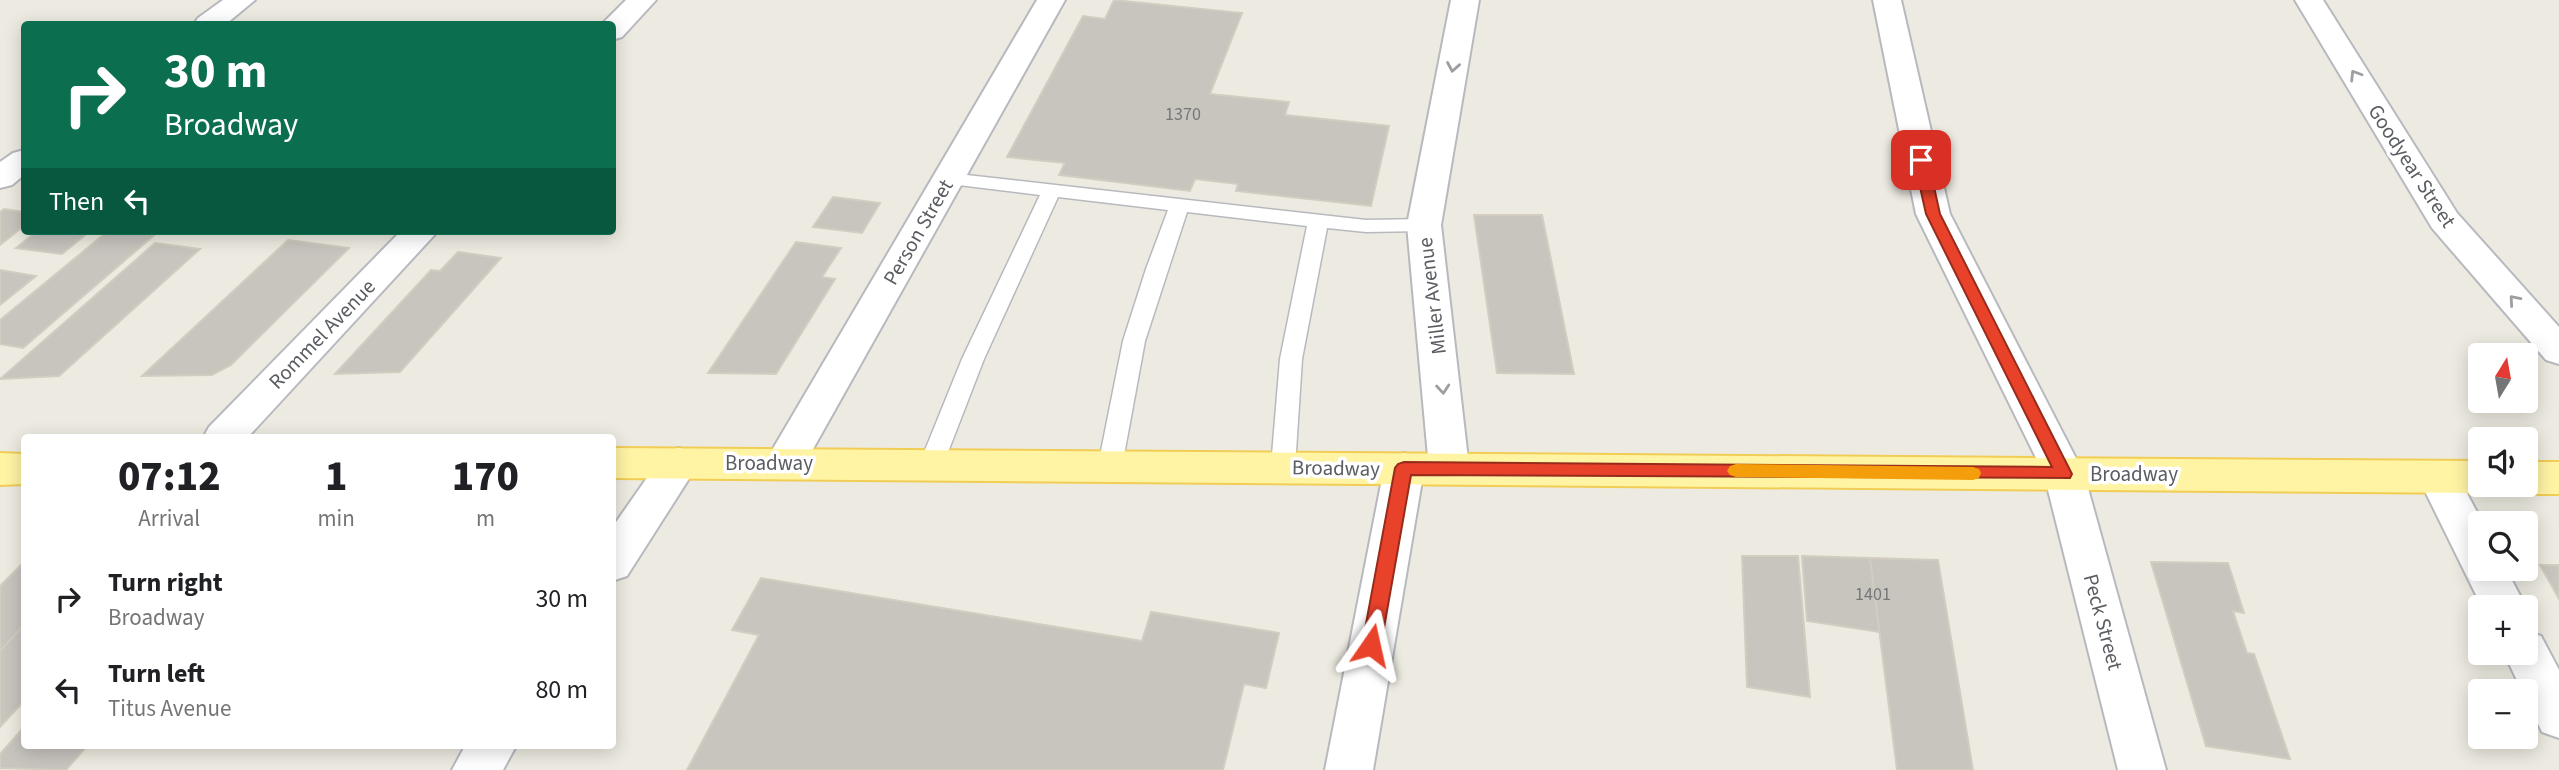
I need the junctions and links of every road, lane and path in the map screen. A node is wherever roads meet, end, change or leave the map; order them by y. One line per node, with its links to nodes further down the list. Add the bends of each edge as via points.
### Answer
1 (241, 0): 7 (street)
2 (642, 0): 8 (street)
3 (1051, 0): 11 (street, Person Street)
4 (1465, 0): 15 (street, Miller Avenue, one-way to 15)
5 (1887, 0): 29 (street, Peck Street, via 1933,214)
6 (2309, 0): 17 (street, Goodyear Street, one-way to 6, via 2444,220)
7 (212, 21)
8 (616, 27)
9 (21, 162): 10 (street)
10 (0, 178)
11 (948, 178): 12 (lane); 21 (street, Person Street)
12 (1052, 190): 13 (lane); 22 (lane, via 973,359)
13 (1180, 205): 14 (lane); 23 (lane, via 1134,341)
14 (1318, 220): 15 (lane, via 1366,226); 24 (lane, via 1291,359)
15 (1424, 225): 26 (street, Miller Avenue, one-way to 26)
16 (417, 235): 18 (street, Rommel Avenue)
17 (2559, 351)
18 (227, 434)
19 (616, 463): 20 (main road, Broadway)
20 (679, 463): 21 (main road, Broadway); 35 (street)
21 (785, 463): 22 (main road, Broadway)
22 (930, 465): 23 (main road, Broadway)
23 (1110, 466): 24 (main road, Broadway)
24 (1283, 467): 25 (main road, Broadway)
25 (1404, 468): 26 (main road, Broadway); 40 (street)
26 (1449, 468): 29 (main road, Broadway)
27 (21, 469): 28 (main road)
28 (0, 470)
29 (2064, 474): 30 (main road, Broadway); 41 (street, Peck Street)
30 (2438, 477): 31 (main road, Broadway); 34 (street)
31 (2468, 477)
32 (2538, 478): 33 (main road)
33 (2559, 478)
34 (2468, 536)
35 (616, 558)
36 (2533, 665): 37 (street)
37 (2559, 717)
38 (490, 749): 39 (street)
39 (476, 770)
40 (1349, 770)
41 (2142, 770)

